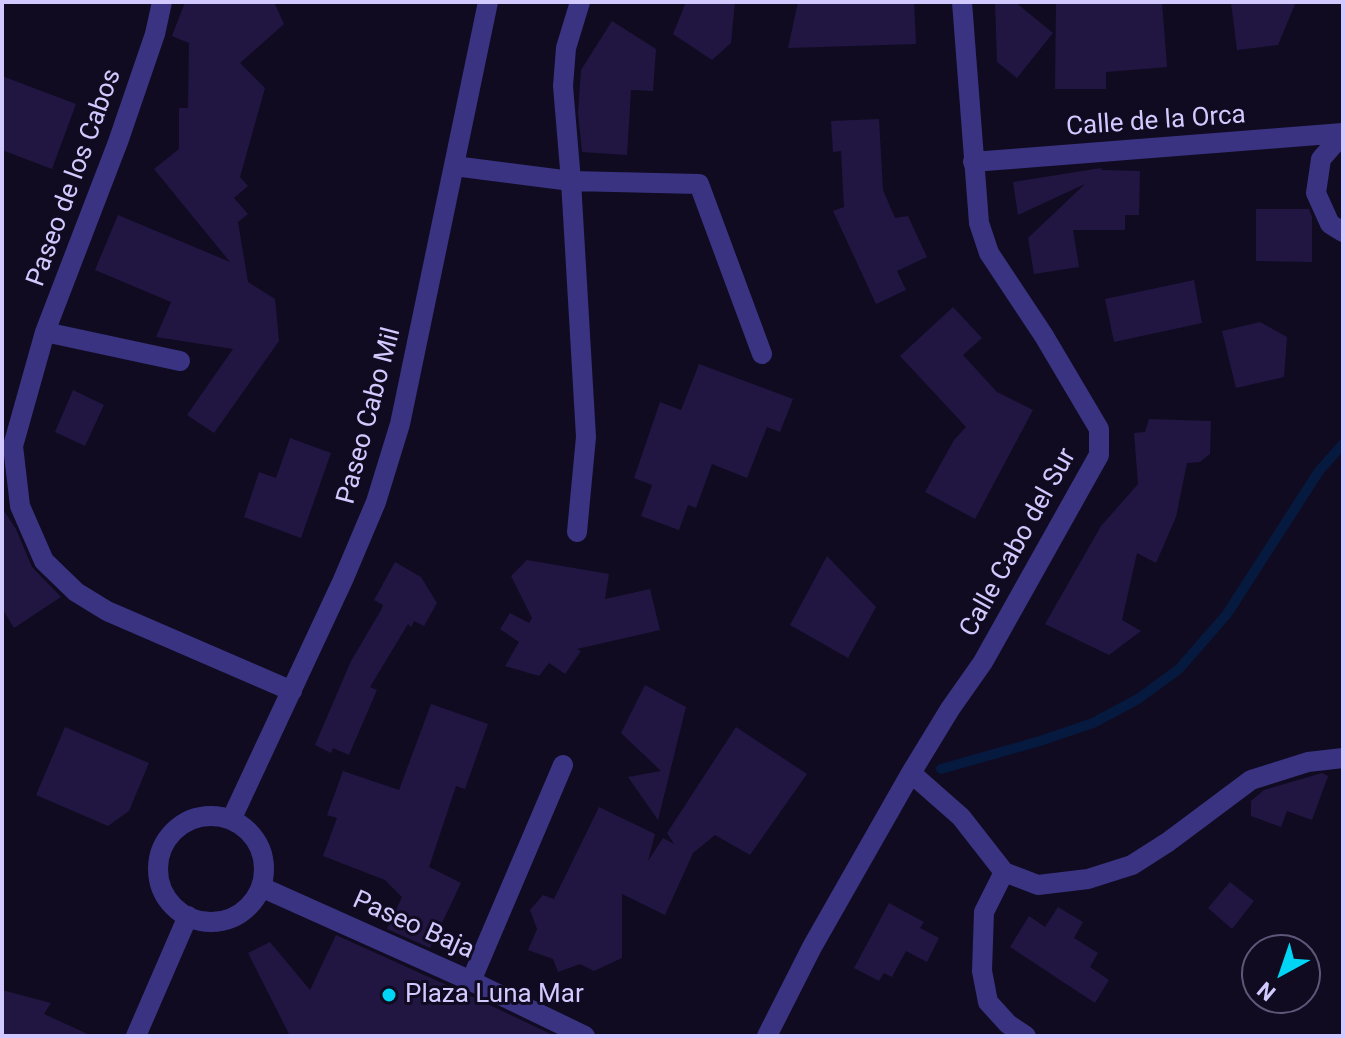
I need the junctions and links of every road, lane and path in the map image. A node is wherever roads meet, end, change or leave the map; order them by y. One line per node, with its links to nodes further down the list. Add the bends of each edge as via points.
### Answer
1 (162, 2): 10 (street, Paseo de los Cabos, via 118,142)
2 (488, 2): 7 (street, Paseo Cabo Mil)
3 (580, 2): 8 (street, via 566,48 563,86)
4 (962, 2): 6 (street, Calle Cabo del Sur)
5 (1343, 134): 6 (street, Calle de la Orca); 9 (street, Calle de la Orca, via 1321,159 1316,193 1330,224)
6 (973, 162): 17 (street, Calle Cabo del Sur, via 979,223 989,253 1099,429 1099,455 983,662)
7 (454, 166): 8 (street); 14 (street, Paseo Cabo Mil, via 400,424 376,502)
8 (571, 181): 11 (street, via 699,184); 13 (street, via 586,437)
9 (1343, 232)
10 (45, 332): 12 (street); 14 (street, Paseo de los Cabos, via 13,446 20,506 44,561 76,592 107,611)
11 (762, 354)
12 (180, 361)
13 (577, 532)
14 (292, 691): 18 (street, Paseo Cabo Mil)
15 (1343, 758): 19 (street, via 1308,762 1251,780 1132,865 1088,879 1038,885)
16 (563, 765): 22 (street)
17 (911, 773): 19 (street, via 961,817); 25 (street, Calle Cabo del Sur)
18 (231, 820): 20 (street, via 259,848); 21 (street, via 191,820 163,847 161,887)
19 (1004, 872): 26 (street, via 984,912 982,971 988,1002)
20 (261, 887): 21 (street, via 250,906 231,918 209,922); 22 (street, Paseo Baja)
21 (188, 916): 23 (street)
22 (471, 981): 24 (street, Paseo Baja)
23 (136, 1036)
24 (585, 1036)
25 (767, 1036)
26 (1026, 1036)

